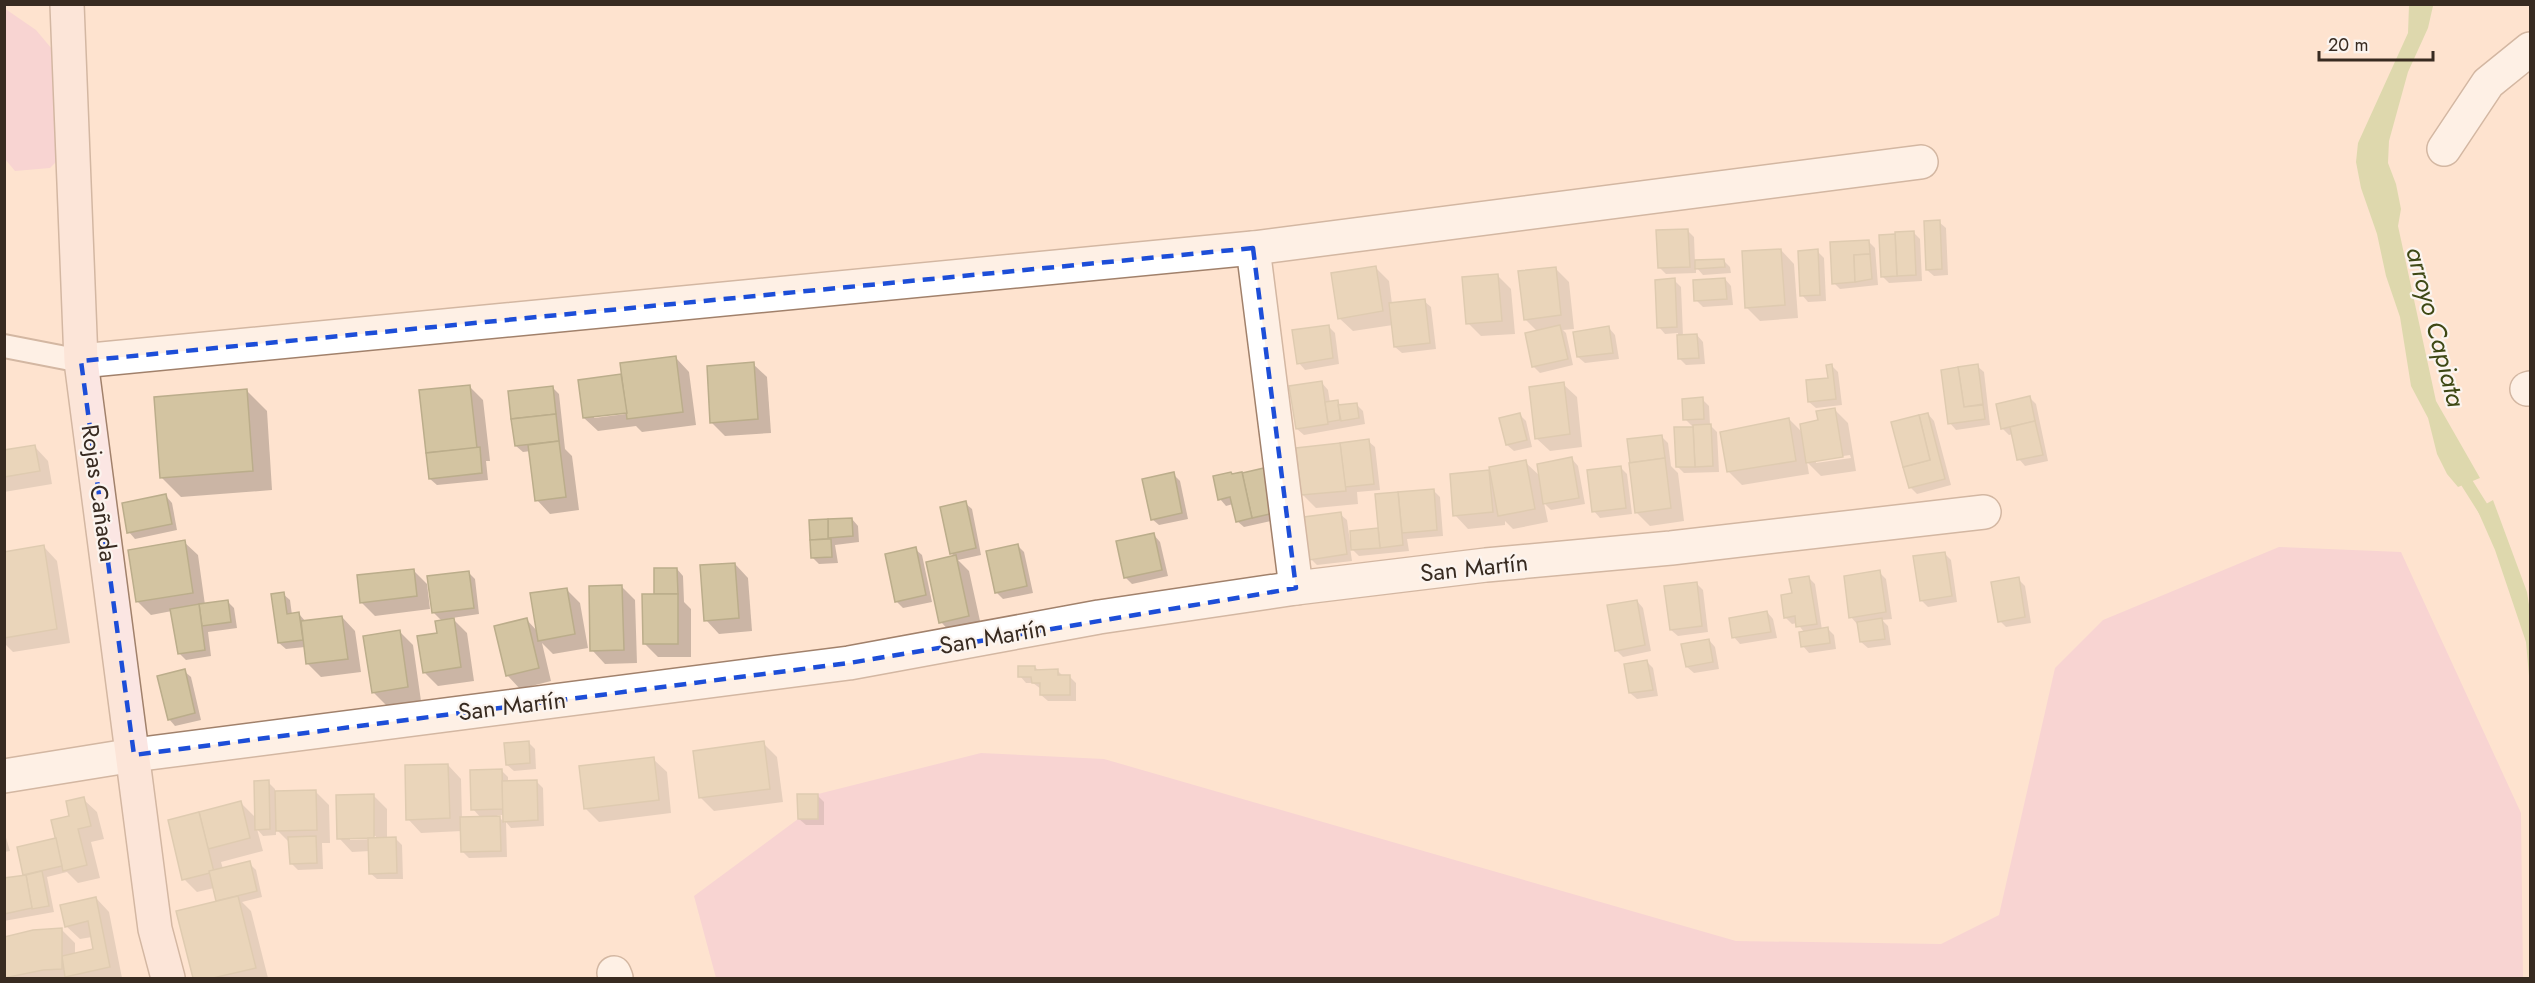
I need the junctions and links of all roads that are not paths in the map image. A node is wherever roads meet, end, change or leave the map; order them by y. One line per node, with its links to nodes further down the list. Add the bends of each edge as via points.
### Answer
1 (67, 4): 7 (main road, Rojas Cañada)
2 (2530, 50): 3 (street, via 2488,83)
3 (2444, 149)
4 (1921, 162): 5 (street)
5 (1253, 248): 7 (street); 9 (street)
6 (4, 346): 7 (lane)
7 (81, 361): 10 (main road, Rojas Cañada)
8 (1983, 512): 9 (street, San Martín)
9 (1296, 588): 10 (street, San Martín, via 1099,617 849,663)
10 (134, 755): 11 (street, San Martín); 12 (main road, Rojas Cañada, via 155,928)
11 (4, 776)
12 (168, 978)

